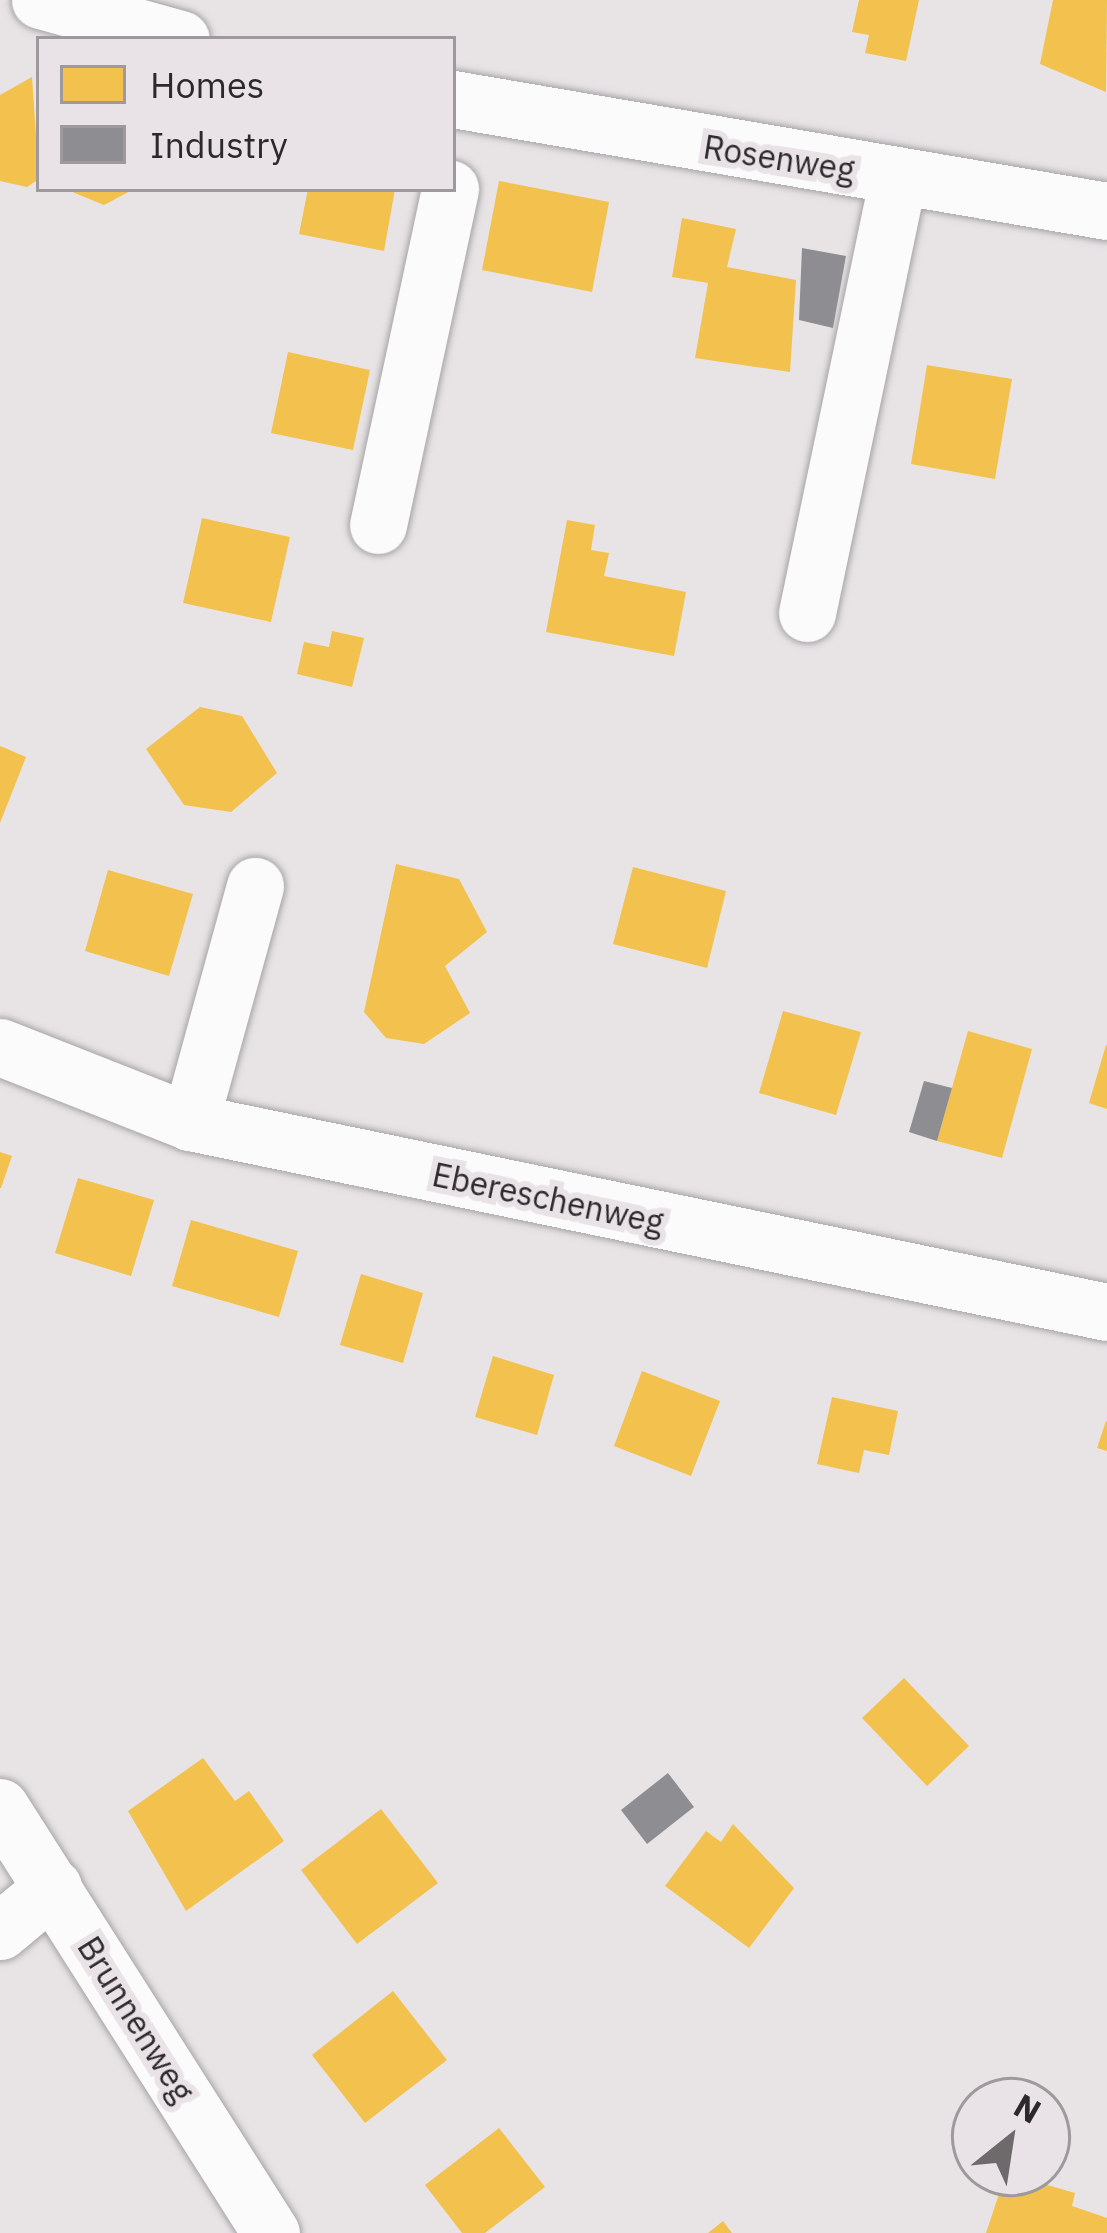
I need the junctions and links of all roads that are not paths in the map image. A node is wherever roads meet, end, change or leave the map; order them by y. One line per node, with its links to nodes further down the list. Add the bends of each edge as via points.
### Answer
1 (40, 0): 3 (street)
2 (195, 0): 4 (street)
3 (172, 36)
4 (184, 36)
5 (461, 100): 6 (street); 7 (street, Rosenweg)
6 (456, 148)
7 (898, 178): 9 (street, Rosenweg); 11 (street)
8 (449, 192): 10 (street)
9 (1107, 211)
10 (378, 525)
11 (806, 613)
12 (255, 886): 14 (street)
13 (0, 1047): 14 (street, Ebereschenweg)
14 (190, 1122): 15 (street, Ebereschenweg)
15 (1107, 1312)
16 (0, 1807): 17 (street, Brunnenweg)
17 (53, 1887): 18 (street); 19 (street, Brunnenweg)
18 (0, 1931)
19 (271, 2233)

